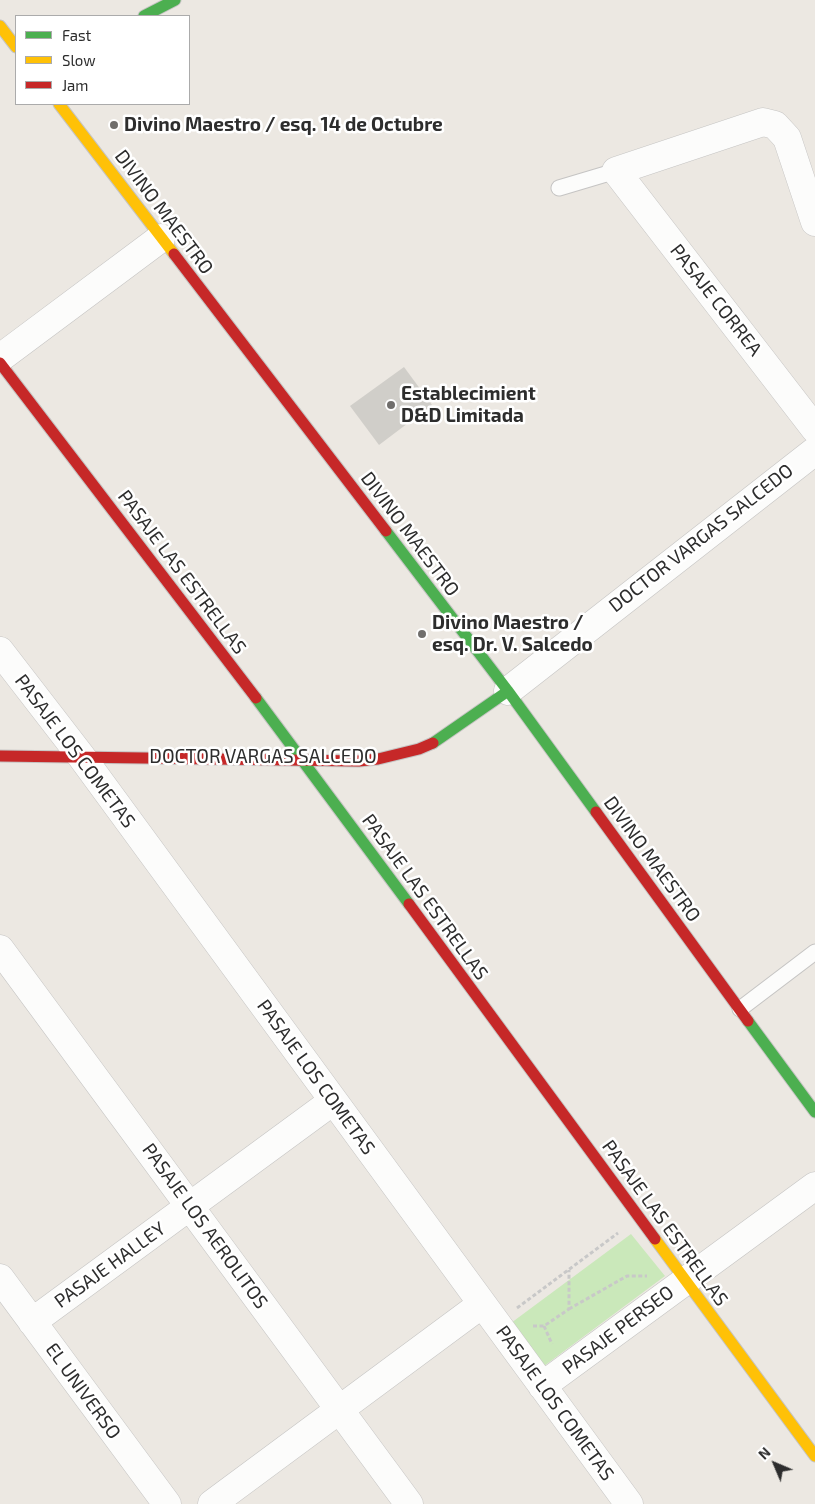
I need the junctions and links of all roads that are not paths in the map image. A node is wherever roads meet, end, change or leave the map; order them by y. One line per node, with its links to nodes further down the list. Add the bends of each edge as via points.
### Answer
1 (175, 0): 2 (street)
2 (146, 15)
3 (0, 26): 4 (street)
4 (15, 46)
5 (60, 105): 9 (street, DIVINO MAESTRO)
6 (616, 171): 7 (lane); 8 (street, via 763,122 775,125 788,138); 12 (street, PASAJE CORREA)
7 (559, 188)
8 (815, 222)
9 (161, 238): 10 (street); 15 (street, DIVINO MAESTRO)
10 (0, 358)
11 (0, 363): 18 (street, PASAJE LAS ESTRELLAS)
12 (815, 429)
13 (815, 451): 15 (street, DOCTOR VARGAS SALCEDO)
14 (0, 651): 17 (street, PASAJE LOS COMETAS)
15 (508, 691): 18 (street, DOCTOR VARGAS SALCEDO, via 440,740 419,749 378,759); 21 (street, DIVINO MAESTRO)
16 (0, 756): 17 (street, DOCTOR VARGAS SALCEDO)
17 (81, 756): 18 (street, DOCTOR VARGAS SALCEDO); 22 (street, PASAJE LOS COMETAS)
18 (303, 760): 27 (street, PASAJE LAS ESTRELLAS, via 639,1217)
19 (0, 949): 25 (street, PASAJE LOS AEROLITOS)
20 (815, 952): 21 (lane)
21 (740, 1009): 23 (street, DIVINO MAESTRO)
22 (333, 1101): 25 (street, PASAJE HALLEY); 28 (street, PASAJE LOS COMETAS)
23 (815, 1112)
24 (815, 1186): 27 (street, PASAJE PERSEO)
25 (190, 1206): 29 (street, PASAJE HALLEY); 31 (street, PASAJE LOS AEROLITOS)
26 (0, 1278): 29 (street, EL UNIVERSO)
27 (681, 1283): 30 (street, PASAJE PERSEO); 32 (street, PASAJE LAS ESTRELLAS)
28 (493, 1315): 30 (street, PASAJE LOS COMETAS); 31 (street)
29 (32, 1322): 33 (street, EL UNIVERSO)
30 (542, 1386): 36 (street, PASAJE LOS COMETAS)
31 (340, 1410): 34 (street); 35 (street, PASAJE LOS AEROLITOS)
32 (815, 1456)
33 (167, 1504)
34 (212, 1504)
35 (410, 1504)
36 (629, 1504)

